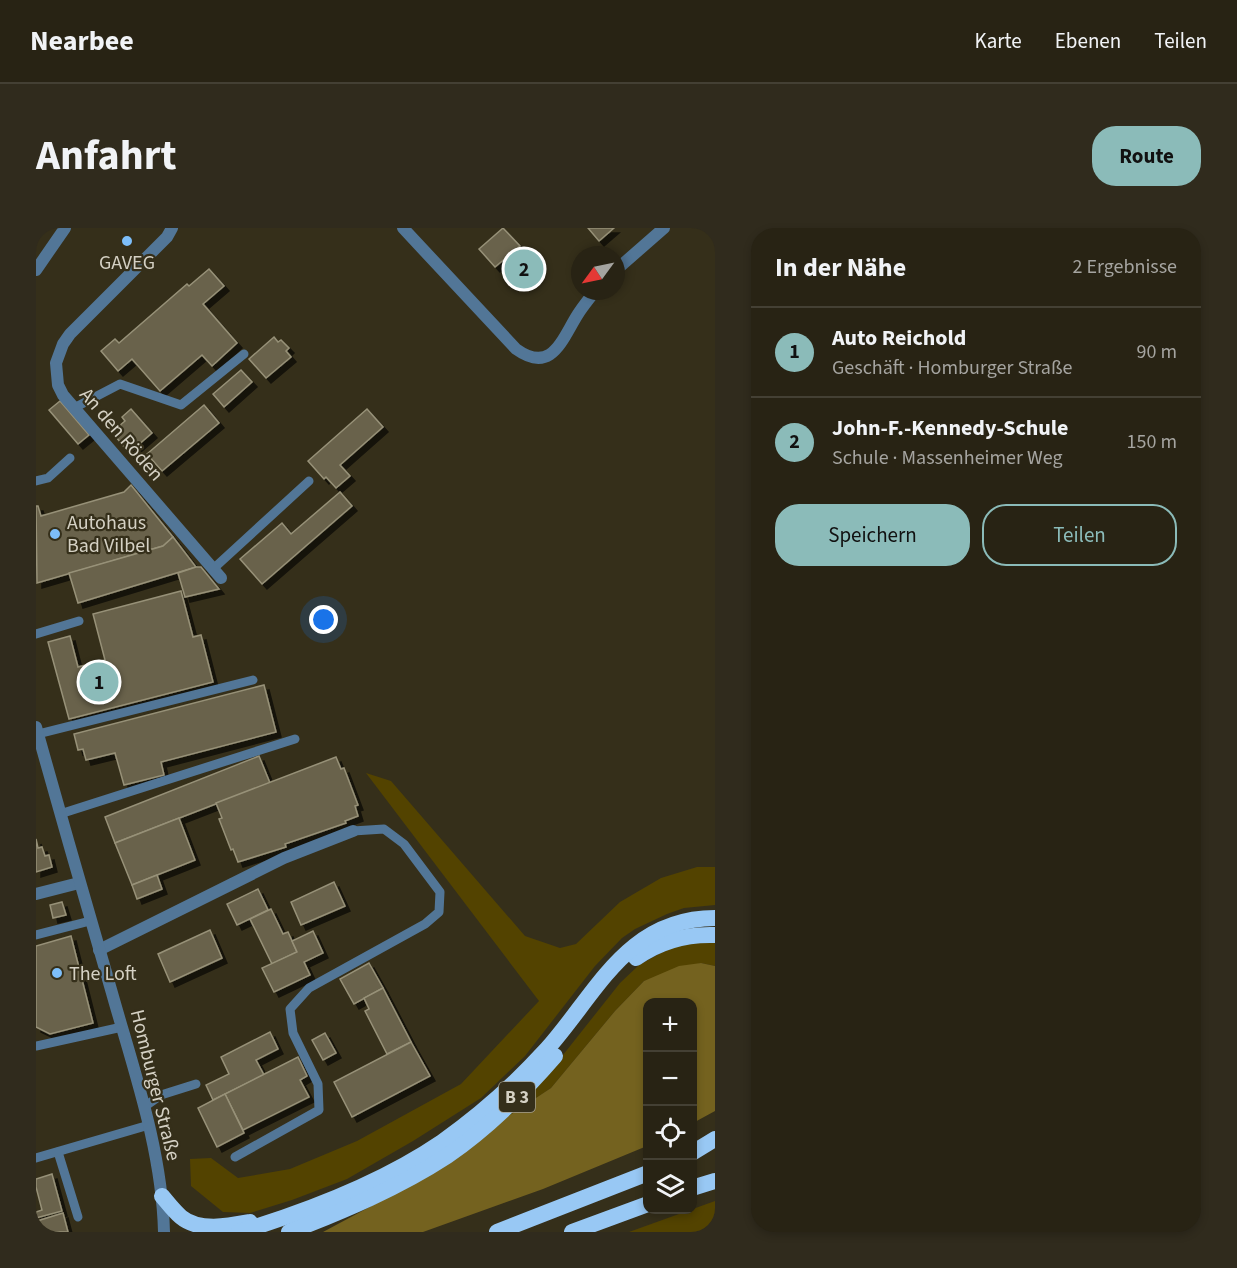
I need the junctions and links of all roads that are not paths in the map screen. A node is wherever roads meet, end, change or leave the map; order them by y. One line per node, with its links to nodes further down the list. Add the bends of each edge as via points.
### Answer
1 (64, 228): 6 (street)
2 (172, 228): 9 (street, An den Röden, via 63,344 56,363 58,385)
3 (403, 228): 7 (street, via 516,349 527,356 547,356 565,339)
4 (664, 228): 5 (street)
5 (625, 262)
6 (36, 270)
7 (588, 300)
8 (244, 354): 9 (lane, via 181,405 120,384)
9 (74, 408): 13 (street, An den Röden)
10 (70, 458): 11 (lane, via 48,478)
11 (36, 481)
12 (309, 481): 13 (lane)
13 (217, 574)
14 (79, 621): 15 (lane)
15 (36, 634)
16 (253, 680): 17 (lane)
17 (37, 730): 19 (street, Homburger Straße)
18 (295, 739): 19 (lane)
19 (60, 814): 21 (street, Homburger Straße)
20 (353, 831): 27 (street, via 284,858); 38 (lane, via 384,829 404,844 440,892 439,912 309,988 290,1009 293,1034 318,1084 319,1110)
21 (79, 883): 22 (street); 24 (street, Homburger Straße)
22 (36, 894)
23 (715, 918): 46 (highway, via 671,926 630,949 526,1070 441,1142)
24 (90, 921): 25 (lane); 27 (street, Homburger Straße)
25 (36, 935)
26 (715, 935): 46 (highway, B 3, via 663,942 634,959 526,1088 448,1155 386,1191)
27 (99, 950): 28 (street, Homburger Straße)
28 (122, 1027): 29 (lane); 31 (street, Homburger Straße)
29 (36, 1046)
30 (196, 1084): 31 (lane, via 161,1095)
31 (144, 1107): 32 (street, Homburger Straße)
32 (149, 1125): 35 (lane); 43 (street, Homburger Straße)
33 (715, 1139): 36 (highway)
34 (715, 1150): 37 (highway)
35 (58, 1152): 39 (lane); 45 (lane)
36 (697, 1152)
37 (697, 1154)
38 (235, 1157)
39 (36, 1158)
40 (643, 1175): 49 (highway)
41 (715, 1181): 42 (highway)
42 (697, 1187)
43 (162, 1196): 46 (highway, via 193,1224); 47 (street, Homburger Straße)
44 (643, 1206): 50 (highway)
45 (78, 1217)
46 (289, 1224): 48 (highway)
47 (164, 1232)
48 (239, 1232)
49 (497, 1232)
50 (572, 1232)

